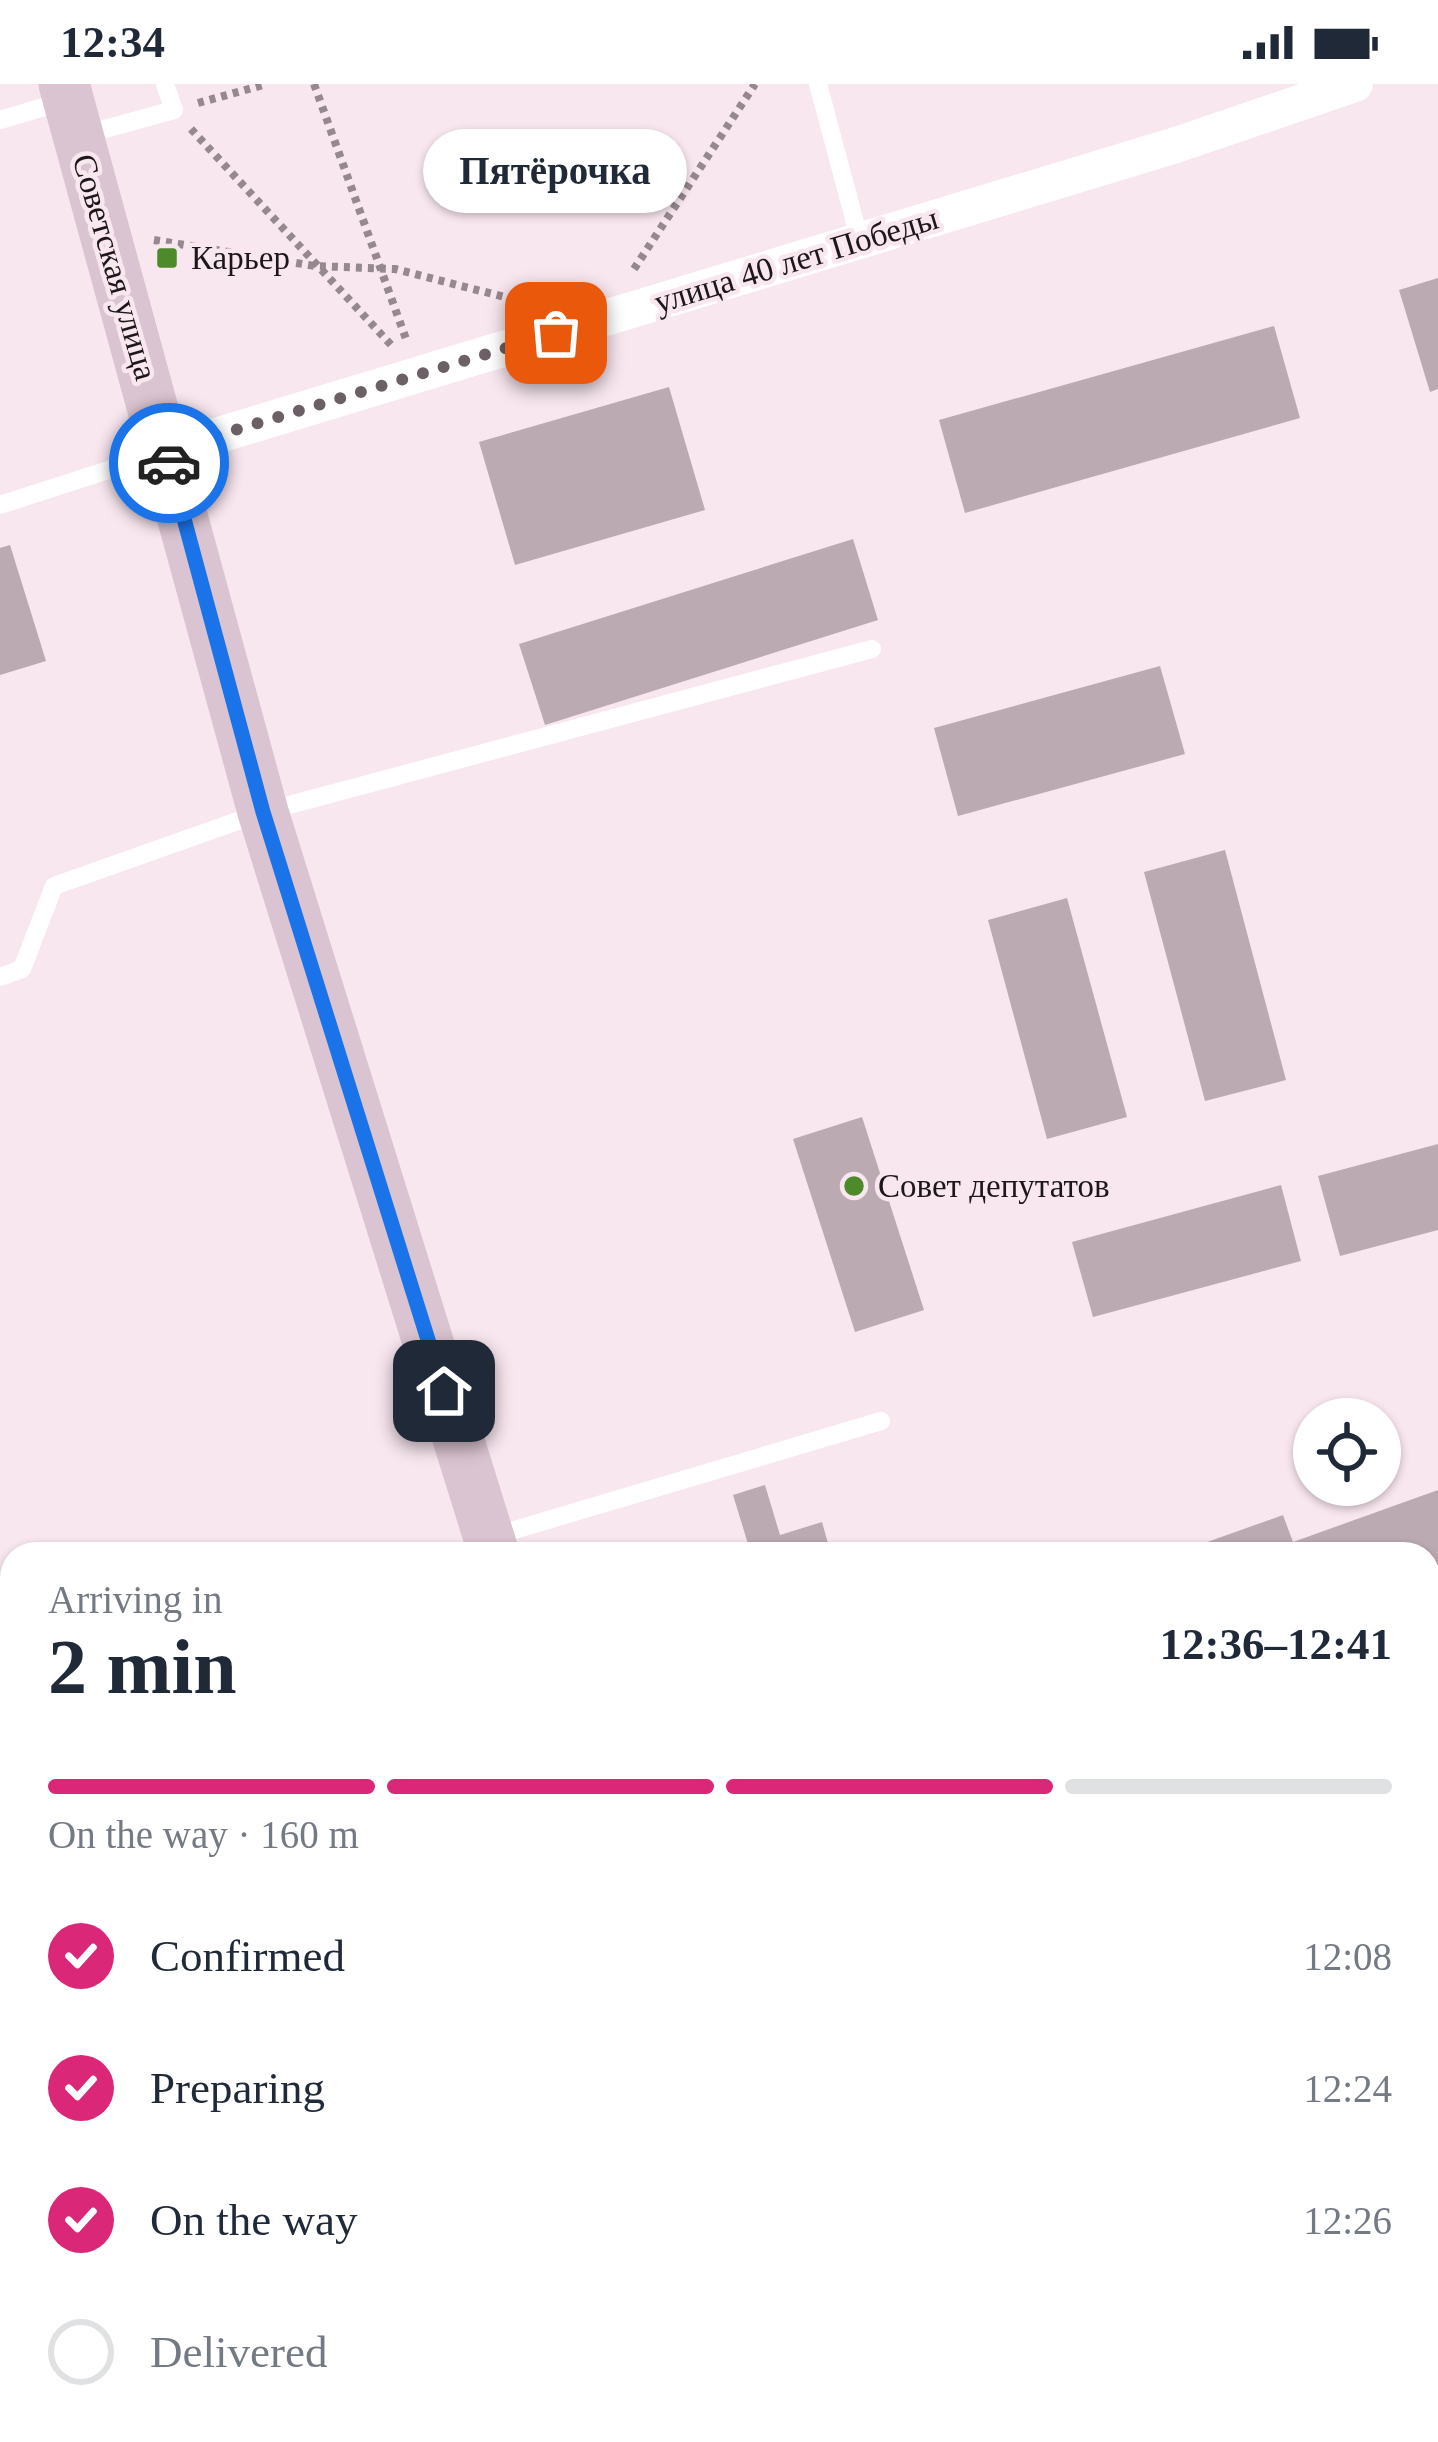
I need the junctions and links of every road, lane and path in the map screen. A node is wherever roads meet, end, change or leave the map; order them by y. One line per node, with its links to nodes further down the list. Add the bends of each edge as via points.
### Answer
1 (165, 84): 8 (lane)
2 (267, 84): 8 (path)
3 (314, 84): 13 (path)
4 (754, 84): 14 (path)
5 (818, 84): 11 (lane)
6 (1354, 84): 11 (street, улица 40 лет Победы)
7 (70, 106): 8 (lane); 9 (lane); 10 (main road, Советская улица)
8 (174, 110): 12 (path)
9 (0, 120)
10 (105, 232): 12 (path); 16 (main road, Советская улица)
11 (860, 241): 14 (street, улица 40 лет Победы)
12 (315, 266): 13 (path); 15 (path)
13 (380, 268): 14 (path); 15 (path)
14 (601, 319): 15 (street, улица 40 лет Победы)
15 (418, 374): 16 (street, улица 40 лет Победы)
16 (166, 451): 17 (lane); 19 (main road, Советская улица)
17 (0, 505)
18 (872, 649): 19 (lane)
19 (263, 812): 20 (lane, via 54,886 22,969); 22 (main road, Советская улица)
20 (0, 977)
21 (880, 1420): 23 (lane)
22 (491, 1542)
23 (504, 1542)

